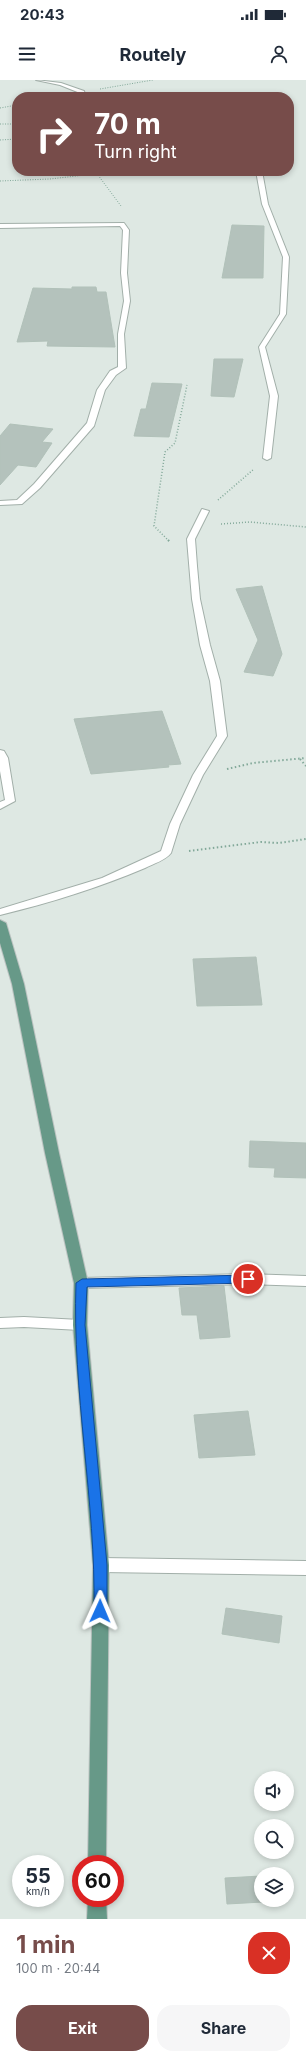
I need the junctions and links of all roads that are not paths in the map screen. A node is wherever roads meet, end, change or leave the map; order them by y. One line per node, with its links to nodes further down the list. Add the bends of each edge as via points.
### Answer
1 (38, 80): 2 (street, via 61,84)
2 (76, 92)
3 (260, 176): 5 (street, via 265,204 286,257 284,314 262,347 274,396)
4 (0, 226): 6 (street, via 122,224 126,230 124,273 127,301 121,334 122,368 113,373 101,390 91,424 37,486 19,502)
5 (267, 458)
6 (0, 504)
7 (205, 511): 10 (street, via 191,539 196,599 215,681 222,736 198,775 175,824 166,853 138,868 65,895)
8 (0, 753): 9 (street, via 10,801)
9 (0, 806)
10 (0, 912)
11 (0, 923): 13 (main road, via 18,984 52,1153)
12 (306, 1281): 13 (street, via 248,1279)
13 (82, 1283): 15 (main road)
14 (0, 1323): 15 (street)
15 (80, 1325): 16 (main road)
16 (101, 1565): 17 (street); 18 (main road)
17 (306, 1568)
18 (97, 1855)
19 (97, 1907): 20 (main road)
20 (97, 1919)

